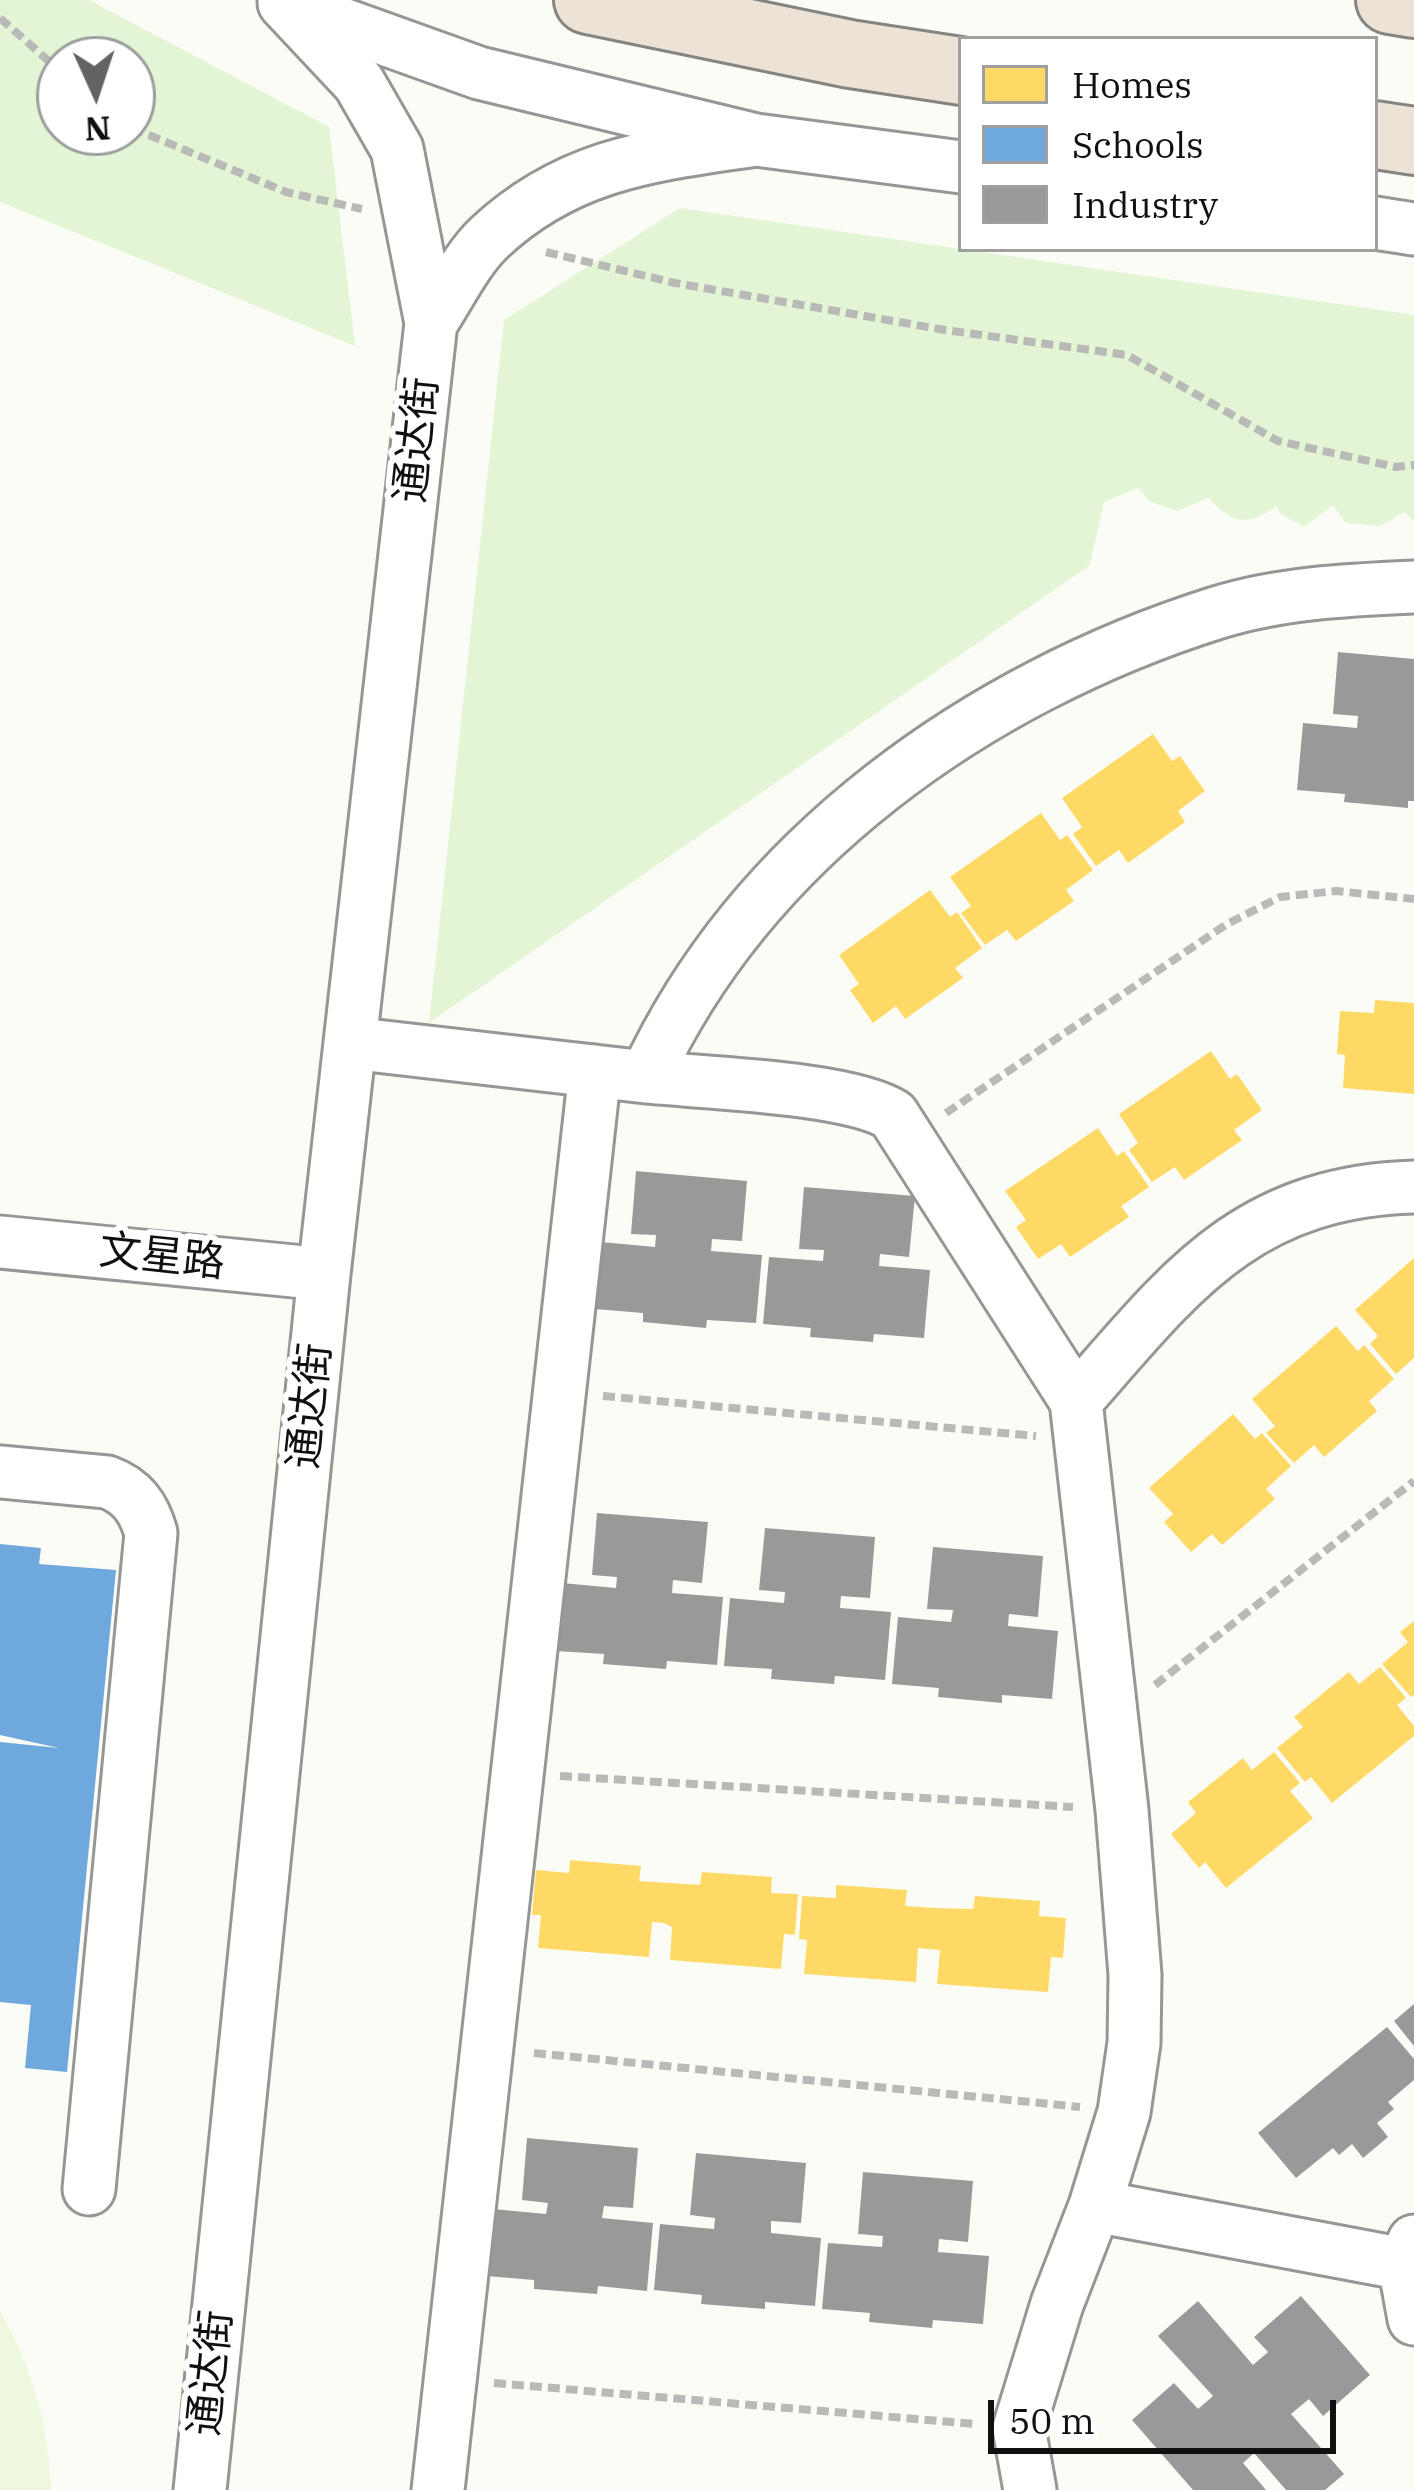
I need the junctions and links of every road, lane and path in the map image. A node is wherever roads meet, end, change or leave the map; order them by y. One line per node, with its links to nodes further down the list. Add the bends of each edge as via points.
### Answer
1 (589, 0): 7 (highway)
2 (1390, 0): 4 (highway)
3 (279, 2): 10 (street, via 478,74); 13 (street, via 359,83 397,149)
4 (1414, 4)
5 (0, 18): 6 (path)
6 (36, 50)
7 (958, 71)
8 (1378, 135): 11 (highway)
9 (156, 138): 13 (path, via 286,192)
10 (756, 140): 12 (street); 16 (street, via 632,158 556,188)
11 (1414, 141)
12 (958, 167)
13 (412, 220): 17 (street)
14 (1378, 223): 15 (street)
15 (1414, 229)
16 (487, 240): 17 (street); 18 (path, via 697,287 1127,355 1279,441)
17 (431, 323): 21 (street, 通达街)
18 (1414, 465)
19 (1414, 587): 23 (street, via 1322,591 1218,613 1000,705 905,768 733,930)
20 (1414, 898): 24 (path, via 1336,891 1280,898 1227,924)
21 (350, 1043): 22 (street); 27 (street, 通达街)
22 (595, 1071): 23 (street); 28 (street)
23 (646, 1077): 24 (street, via 875,1104)
24 (909, 1137): 29 (street)
25 (1414, 1187): 29 (street, via 1337,1193 1217,1251 1156,1309)
26 (0, 1242): 27 (street, 文星路)
27 (324, 1274): 43 (street, 通达街)
28 (559, 1392): 29 (path); 33 (street)
29 (1078, 1420): 32 (street)
30 (0, 1472): 37 (street, via 122,1488 151,1533)
31 (1414, 1481): 32 (path)
32 (1112, 1719): 34 (street)
33 (517, 1774): 34 (path); 35 (street)
34 (1122, 1810): 36 (street, via 1136,1976)
35 (487, 2048): 36 (path); 41 (street)
36 (1124, 2112): 38 (street)
37 (89, 2189)
38 (1096, 2206): 39 (street); 42 (street)
39 (1409, 2253): 40 (street)
40 (1414, 2319)
41 (450, 2379): 42 (path); 44 (street)
42 (1018, 2428): 45 (street)
43 (200, 2490)
44 (438, 2490)
45 (1030, 2490)

